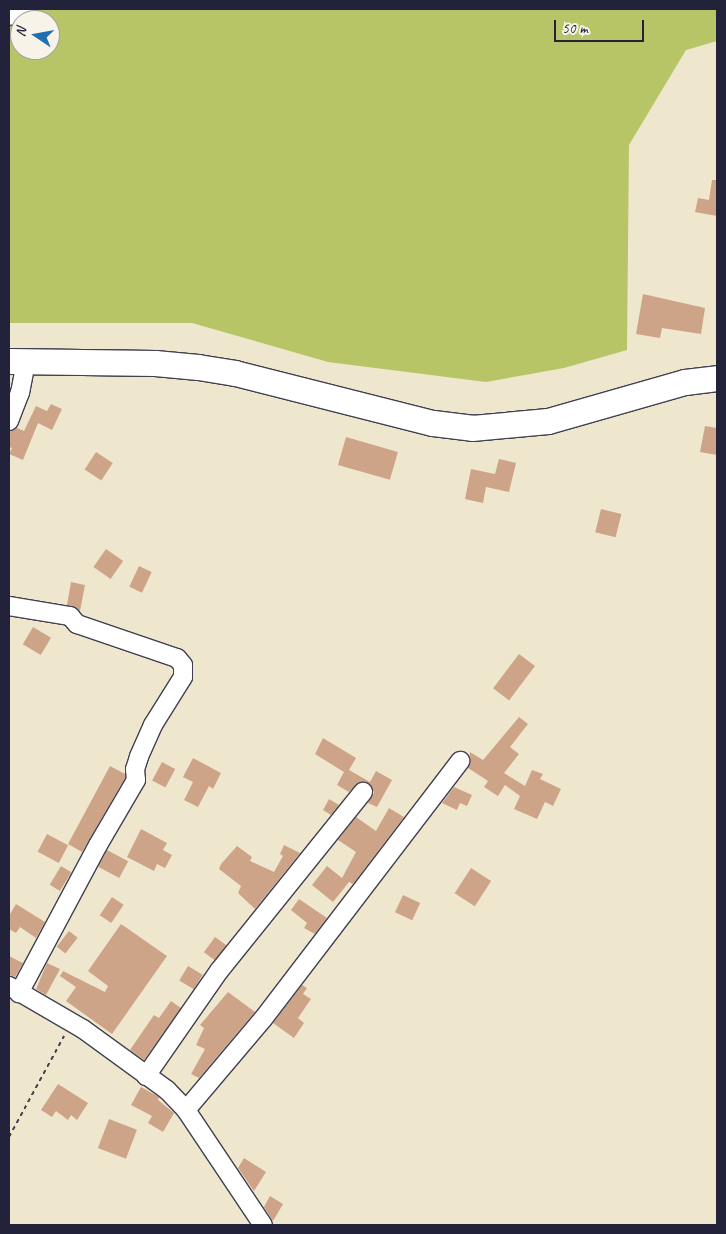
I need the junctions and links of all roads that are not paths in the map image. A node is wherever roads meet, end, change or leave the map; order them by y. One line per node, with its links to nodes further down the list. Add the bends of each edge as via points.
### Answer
1 (28, 9): 2 (street)
2 (9, 16)
3 (14, 357): 4 (highway, via 202,353 263,363 444,410 474,412 542,407 674,369); 5 (highway, via 198,367 424,421 472,428 548,421 685,382); 6 (street, via 20,393)
4 (717, 363)
5 (717, 378)
6 (9, 421)
7 (9, 606): 10 (street, via 70,616 77,624 177,658 184,665 183,677 153,725 140,757 134,784)
8 (460, 760): 12 (street, via 263,1019)
9 (363, 792): 11 (street, via 209,985)
10 (14, 989): 11 (street, via 72,1022)
11 (146, 1076): 12 (street, via 167,1090)
12 (186, 1110): 13 (street)
13 (264, 1225)

